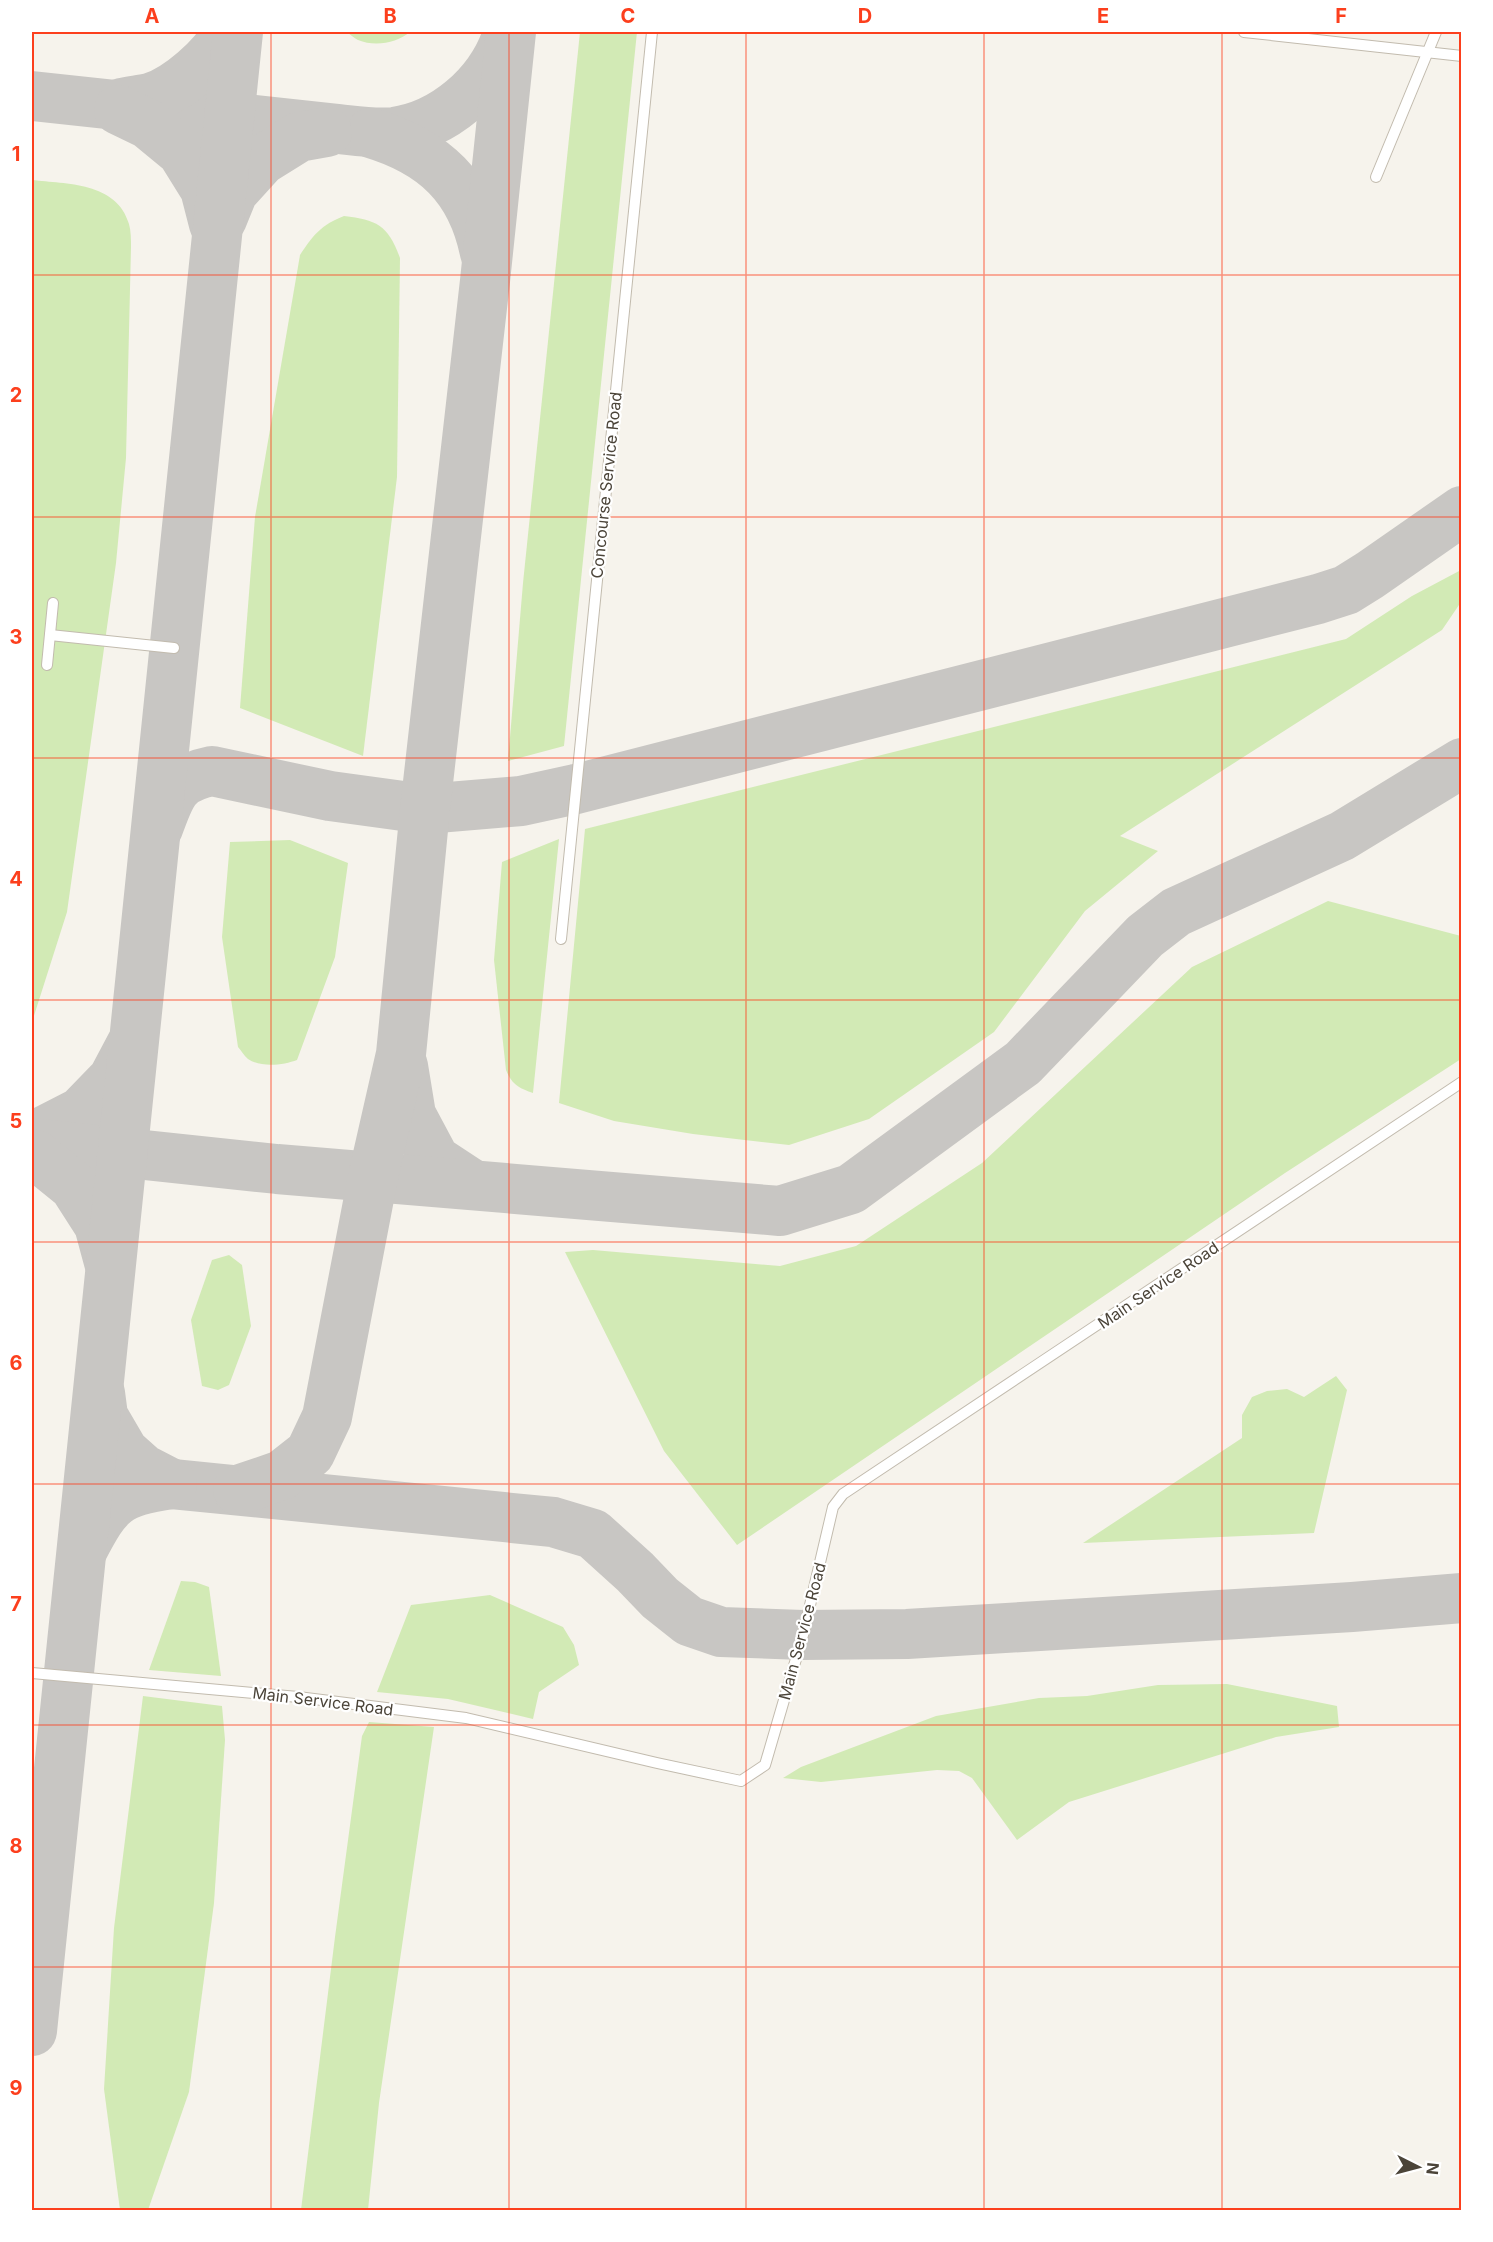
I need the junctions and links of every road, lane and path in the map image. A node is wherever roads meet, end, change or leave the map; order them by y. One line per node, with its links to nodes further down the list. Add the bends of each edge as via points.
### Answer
1 (652, 32): 11 (lane, Concourse Service Road)
2 (1245, 32): 4 (lane)
3 (1436, 32): 4 (lane)
4 (1427, 52): 5 (lane); 6 (lane)
5 (1461, 56)
6 (1376, 177)
7 (53, 603): 8 (lane)
8 (50, 635): 9 (lane); 10 (lane)
9 (174, 648)
10 (47, 664)
11 (561, 939)
12 (1461, 1082): 13 (lane, Main Service Road, via 843,1494 833,1507 803,1635 765,1765 741,1781 466,1718 298,1697)
13 (32, 1673)

